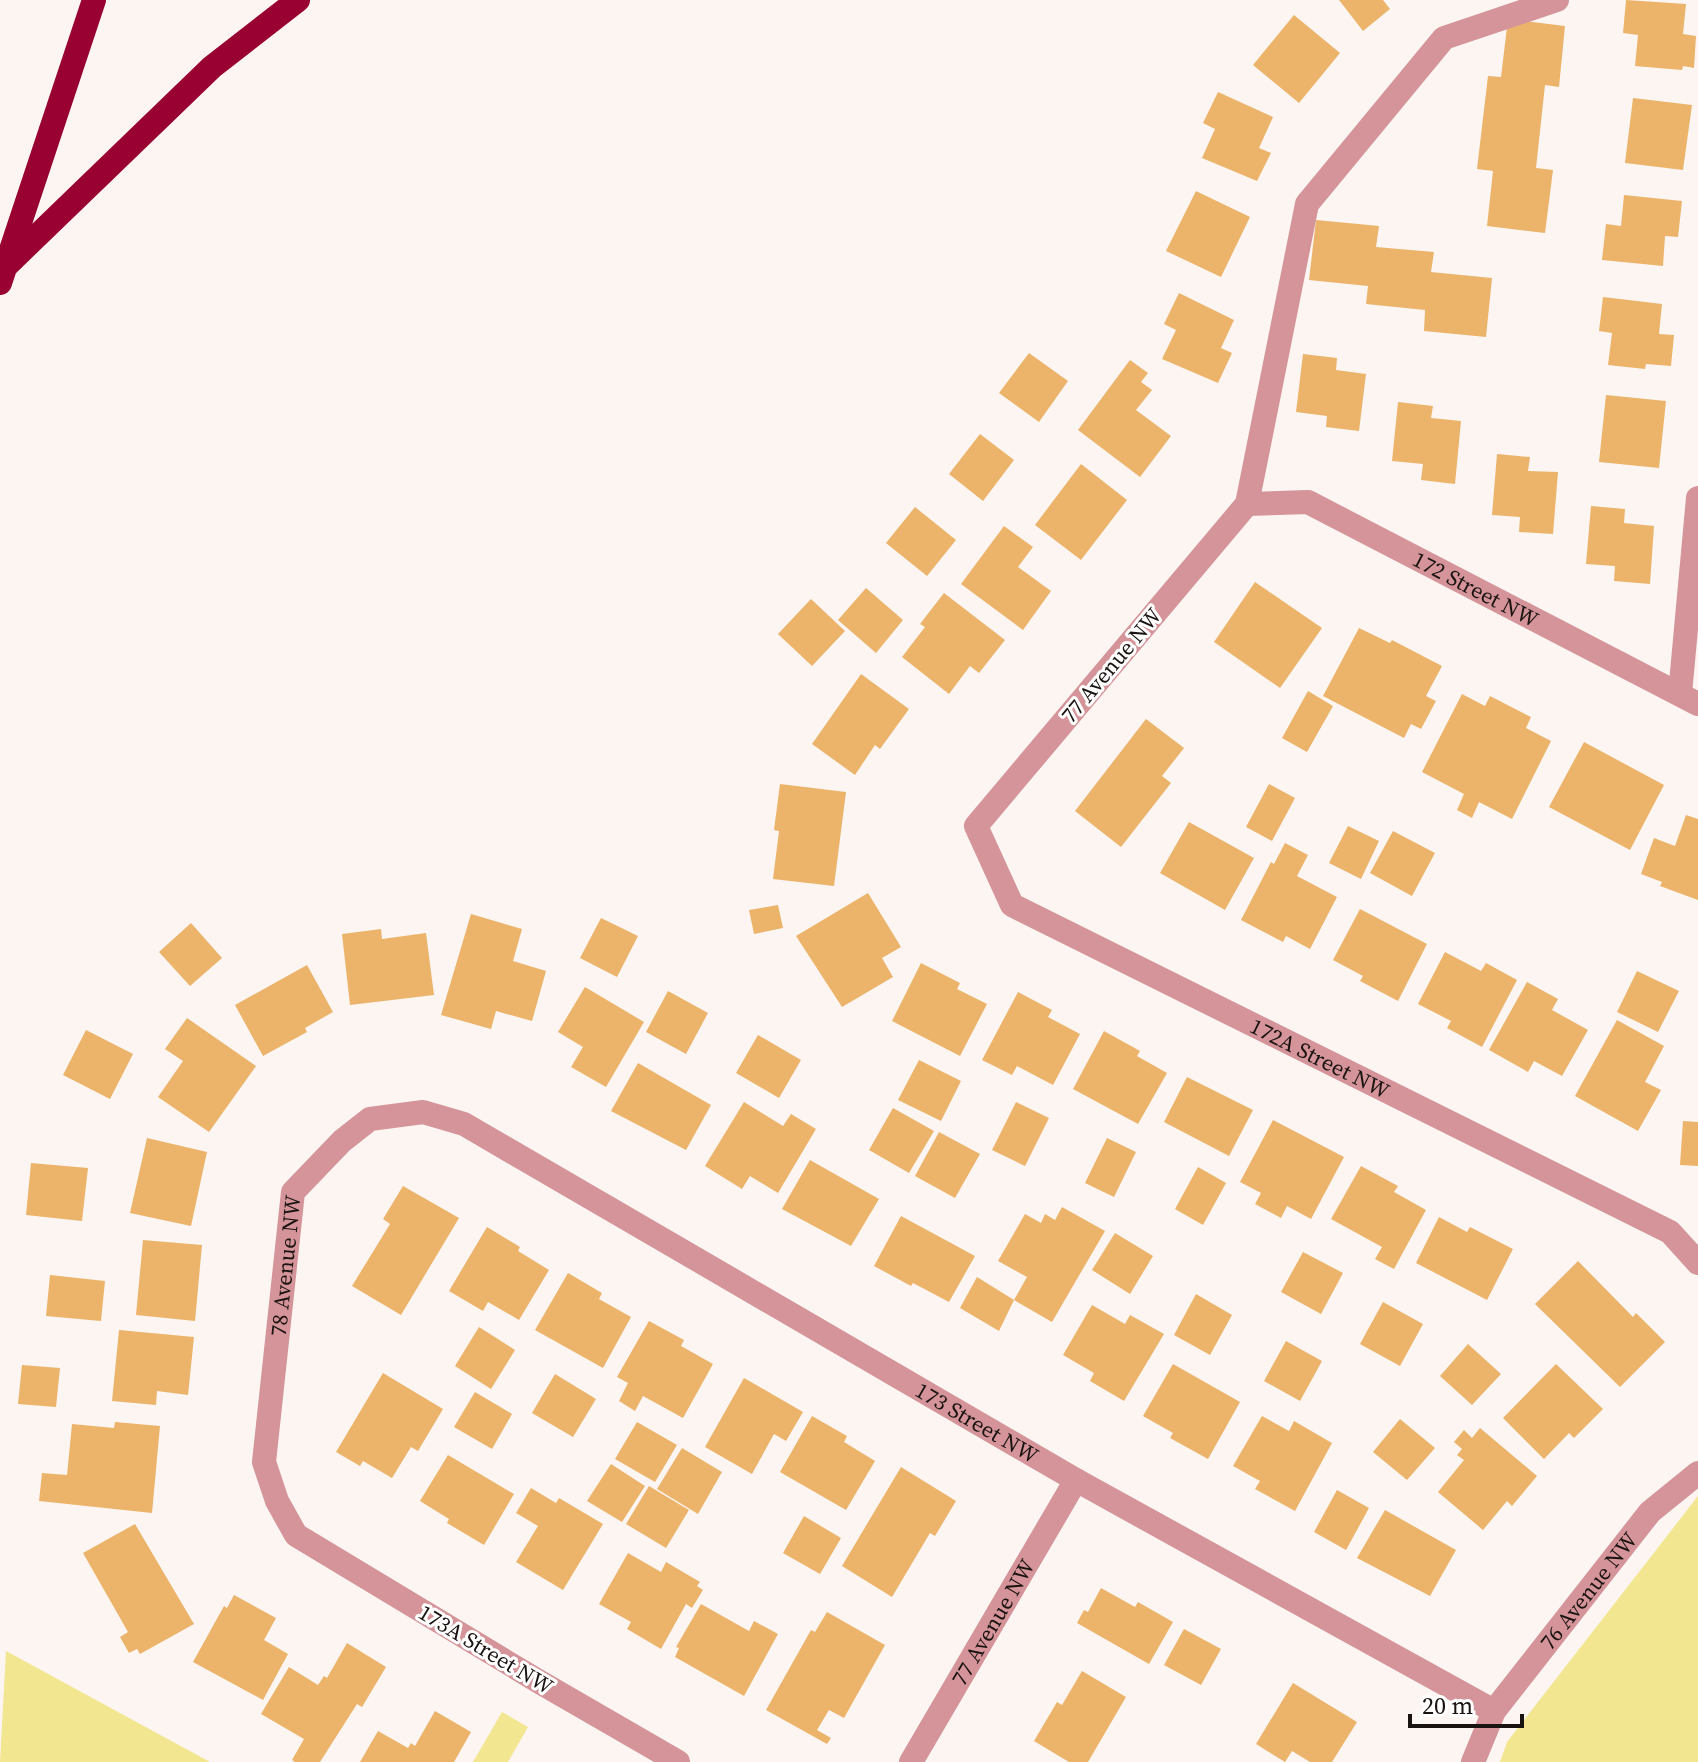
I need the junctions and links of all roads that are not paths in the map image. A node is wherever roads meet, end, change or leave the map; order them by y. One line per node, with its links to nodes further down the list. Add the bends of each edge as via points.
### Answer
1 (94, 0): 4 (highway)
2 (298, 0): 4 (highway, via 212,67)
3 (1557, 0): 6 (street, via 1444,38 1307,204)
4 (4, 274)
5 (1698, 498): 7 (street)
6 (1247, 504): 7 (street, 172 Street NW, via 1308,502); 8 (street, 77 Avenue NW)
7 (1689, 699)
8 (976, 826): 10 (street, 172A Street NW, via 1012,905 1670,1232)
9 (464, 1124): 12 (street, 173 Street NW); 13 (street, 78 Avenue NW, via 423,1112 370,1119 293,1192 264,1462)
10 (1698, 1263)
11 (1698, 1473): 14 (street, 76 Avenue NW, via 1650,1512)
12 (1076, 1480): 14 (street, 173 Street NW); 16 (street, 77 Avenue NW)
13 (296, 1535): 15 (street, 173A Street NW)
14 (1494, 1711): 17 (street, 76 Avenue NW)
15 (678, 1762)
16 (911, 1762)
17 (1473, 1762)

